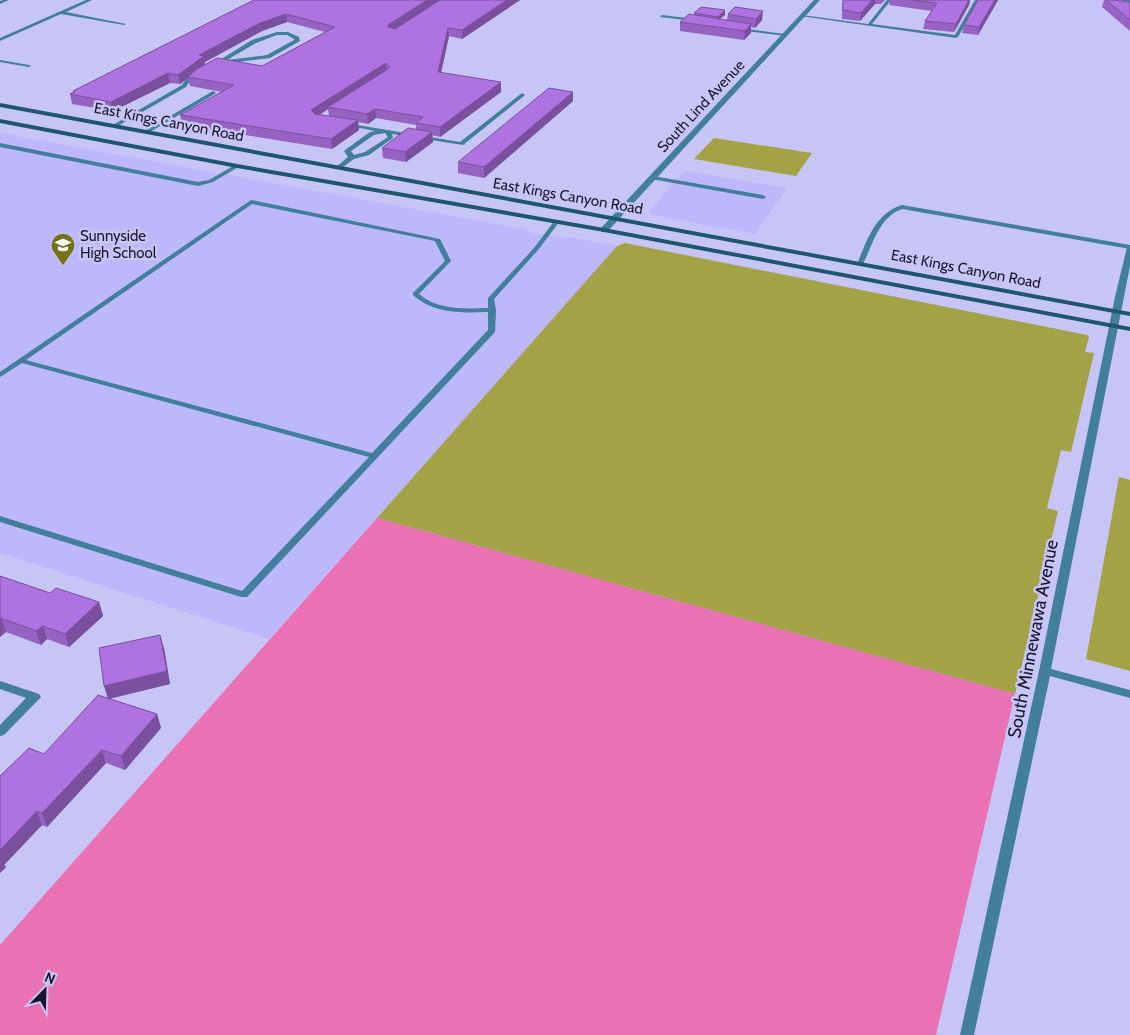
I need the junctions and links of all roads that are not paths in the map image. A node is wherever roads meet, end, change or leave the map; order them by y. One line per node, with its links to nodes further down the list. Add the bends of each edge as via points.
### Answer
1 (7, 0): 9 (lane)
2 (90, 0): 10 (lane)
3 (817, 0): 12 (street, South Lind Avenue)
4 (889, 0): 15 (lane)
5 (1124, 0): 6 (street)
6 (1130, 1)
7 (966, 2): 8 (lane)
8 (976, 2): 15 (lane, via 956,37)
9 (0, 3)
10 (60, 13): 14 (lane); 18 (lane)
11 (662, 16): 13 (lane)
12 (802, 16): 15 (lane); 17 (street, South Lind Avenue)
13 (702, 21)
14 (124, 24)
15 (869, 25)
16 (732, 28): 17 (lane)
17 (785, 35): 34 (street, South Lind Avenue)
18 (0, 40)
19 (0, 61): 21 (lane)
20 (220, 62): 20 (street, via 265,36 285,34 297,38 268,58); 27 (street)
21 (29, 66)
22 (213, 93): 29 (lane)
23 (522, 95): 28 (street, via 461,144)
24 (0, 105): 27 (main road, East Kings Canyon Road)
25 (338, 122): 28 (street)
26 (2, 123): 32 (main road, East Kings Canyon Road)
27 (114, 126): 29 (main road, East Kings Canyon Road)
28 (387, 131): 31 (street, via 391,137 367,154); 31 (street, via 372,133 346,151)
29 (146, 132): 33 (main road, East Kings Canyon Road)
30 (0, 145): 32 (lane, via 198,184 211,181)
31 (352, 158): 33 (street)
32 (237, 166): 37 (main road, East Kings Canyon Road)
33 (338, 168): 36 (main road, East Kings Canyon Road)
34 (653, 178): 35 (lane); 36 (street, South Lind Avenue)
35 (763, 197)
36 (615, 218): 38 (street, South Lind Avenue); 40 (main road, East Kings Canyon Road)
37 (557, 221): 38 (main road, East Kings Canyon Road); 41 (lane, via 490,300)
38 (604, 230): 44 (main road, East Kings Canyon Road)
39 (1130, 248): 40 (lane, via 902,207 885,215); 42 (street, South Minnewawa Avenue)
40 (860, 264): 42 (main road, East Kings Canyon Road)
41 (492, 310): 46 (lane, via 461,312 422,302 415,294 448,261 438,240 251,202); 48 (lane, via 492,330)
42 (1116, 311): 43 (main road, East Kings Canyon Road); 44 (street, South Minnewawa Avenue)
43 (1130, 314)
44 (1113, 326): 45 (main road, East Kings Canyon Road); 50 (street, South Minnewawa Avenue)
45 (1130, 329)
46 (21, 361): 47 (lane); 48 (lane)
47 (0, 375)
48 (375, 456): 49 (lane, via 244,596)
49 (0, 519)
50 (1045, 671): 52 (street); 54 (street, South Minnewawa Avenue)
51 (0, 685): 53 (street, via 36,698)
52 (1130, 694)
53 (0, 732)
54 (967, 1035)

